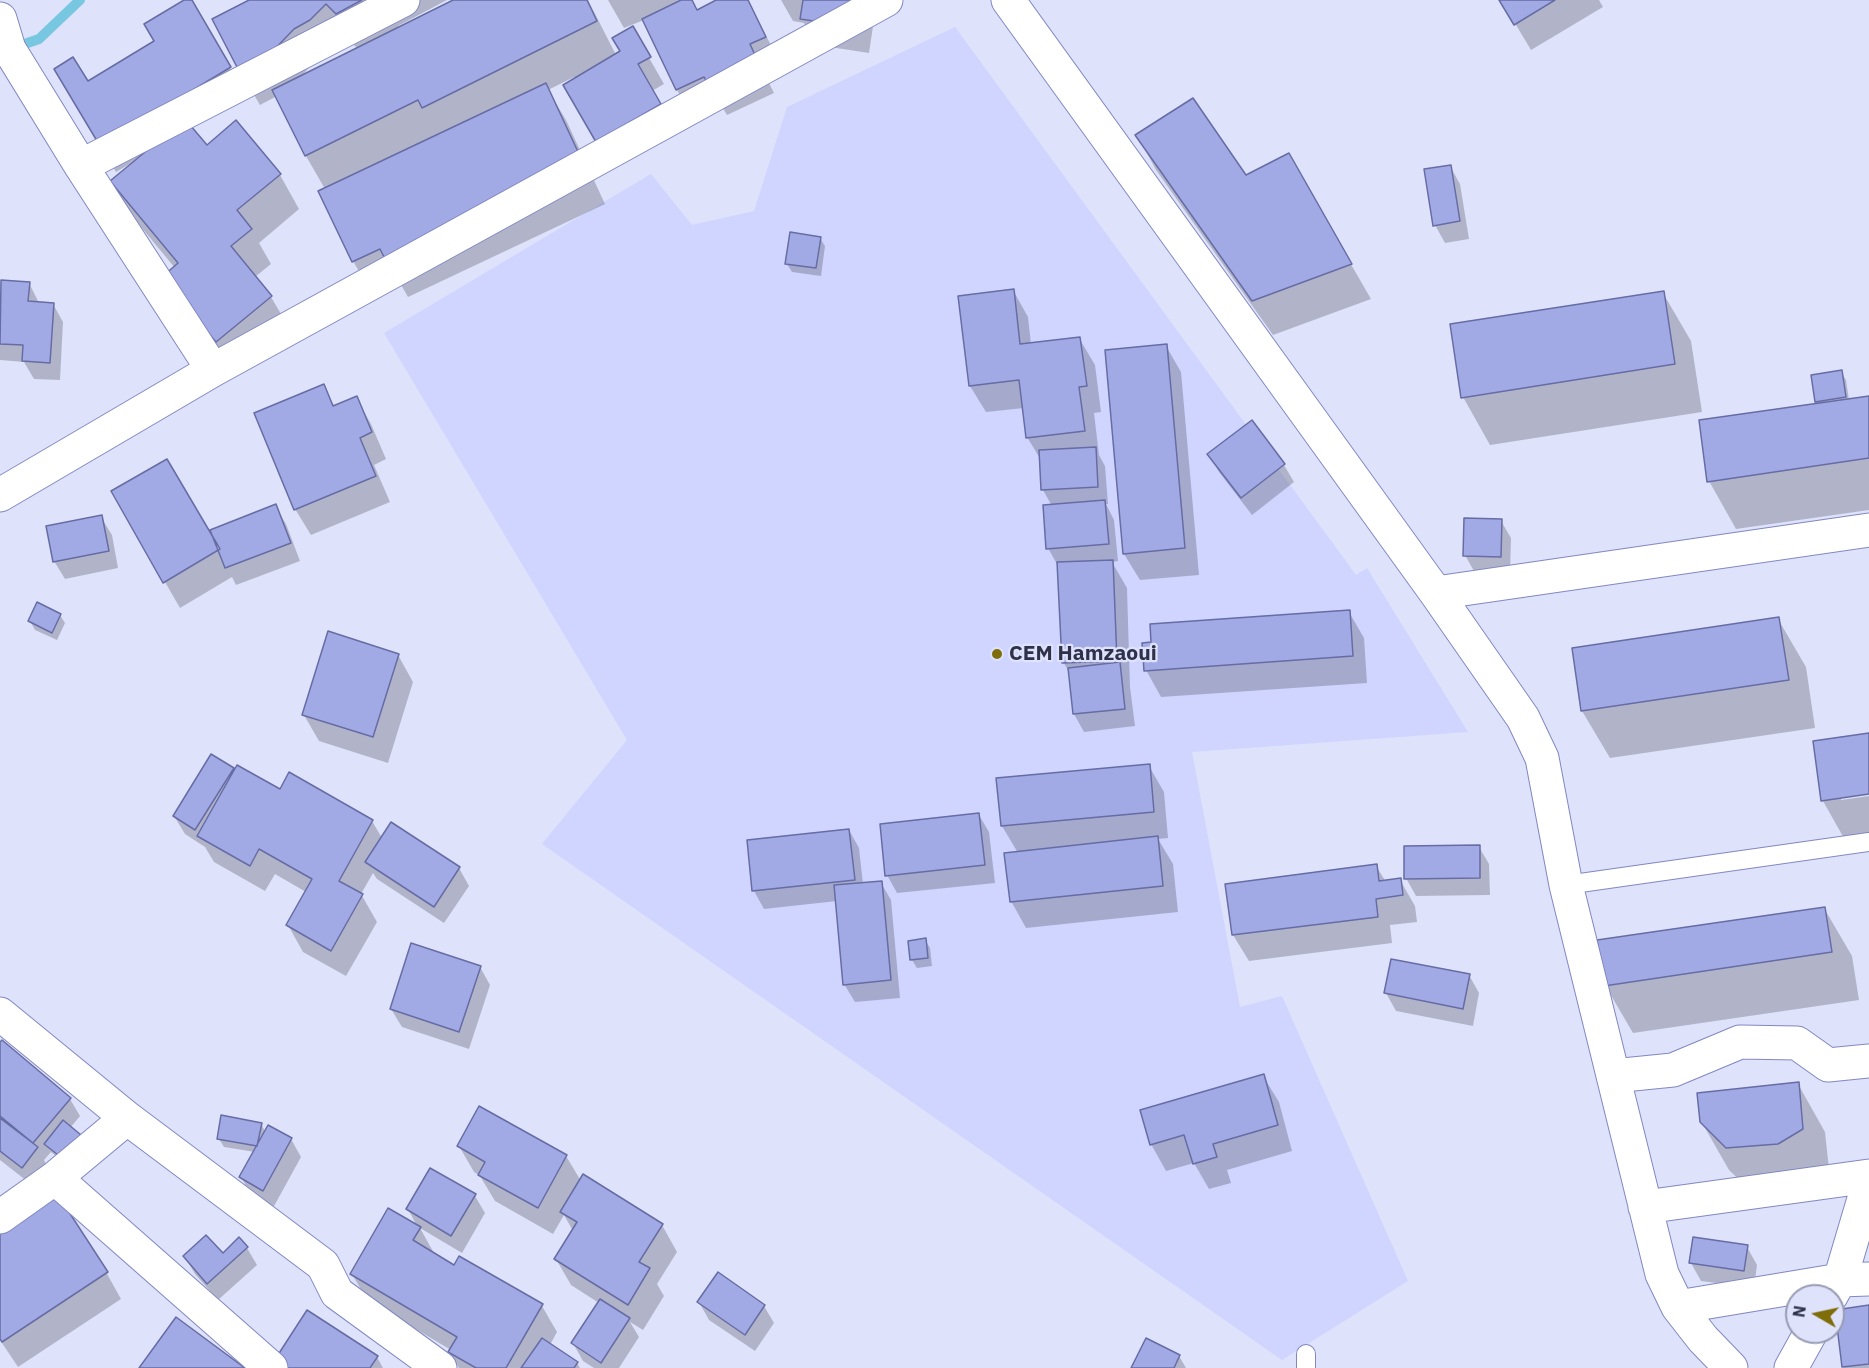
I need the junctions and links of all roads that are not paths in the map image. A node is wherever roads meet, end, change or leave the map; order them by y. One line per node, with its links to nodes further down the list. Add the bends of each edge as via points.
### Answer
1 (403, 0): 5 (street)
2 (886, 0): 6 (street)
3 (1008, 0): 9 (street)
4 (0, 19): 5 (street, via 9,49)
5 (81, 166): 6 (street)
6 (213, 370): 7 (street)
7 (0, 495)
8 (1869, 530): 9 (street)
9 (1436, 593): 11 (street, via 1523,718 1542,758)
10 (1869, 842): 11 (lane)
11 (1566, 885): 14 (street)
12 (0, 1014): 15 (street)
13 (1869, 1061): 14 (street, via 1828,1065 1797,1042 1740,1042 1673,1070)
14 (1613, 1076): 19 (street)
15 (127, 1118): 17 (street); 25 (street, via 323,1265 337,1293)
16 (1869, 1176): 19 (street)
17 (55, 1179): 20 (street); 24 (street)
18 (1869, 1182): 21 (street)
19 (1645, 1207): 22 (street, via 1662,1274)
20 (0, 1217)
21 (1847, 1285): 22 (street)
22 (1678, 1307): 26 (street)
23 (1804, 1344): 27 (street)
24 (271, 1368)
25 (440, 1368)
26 (1731, 1368)
27 (1791, 1368)

